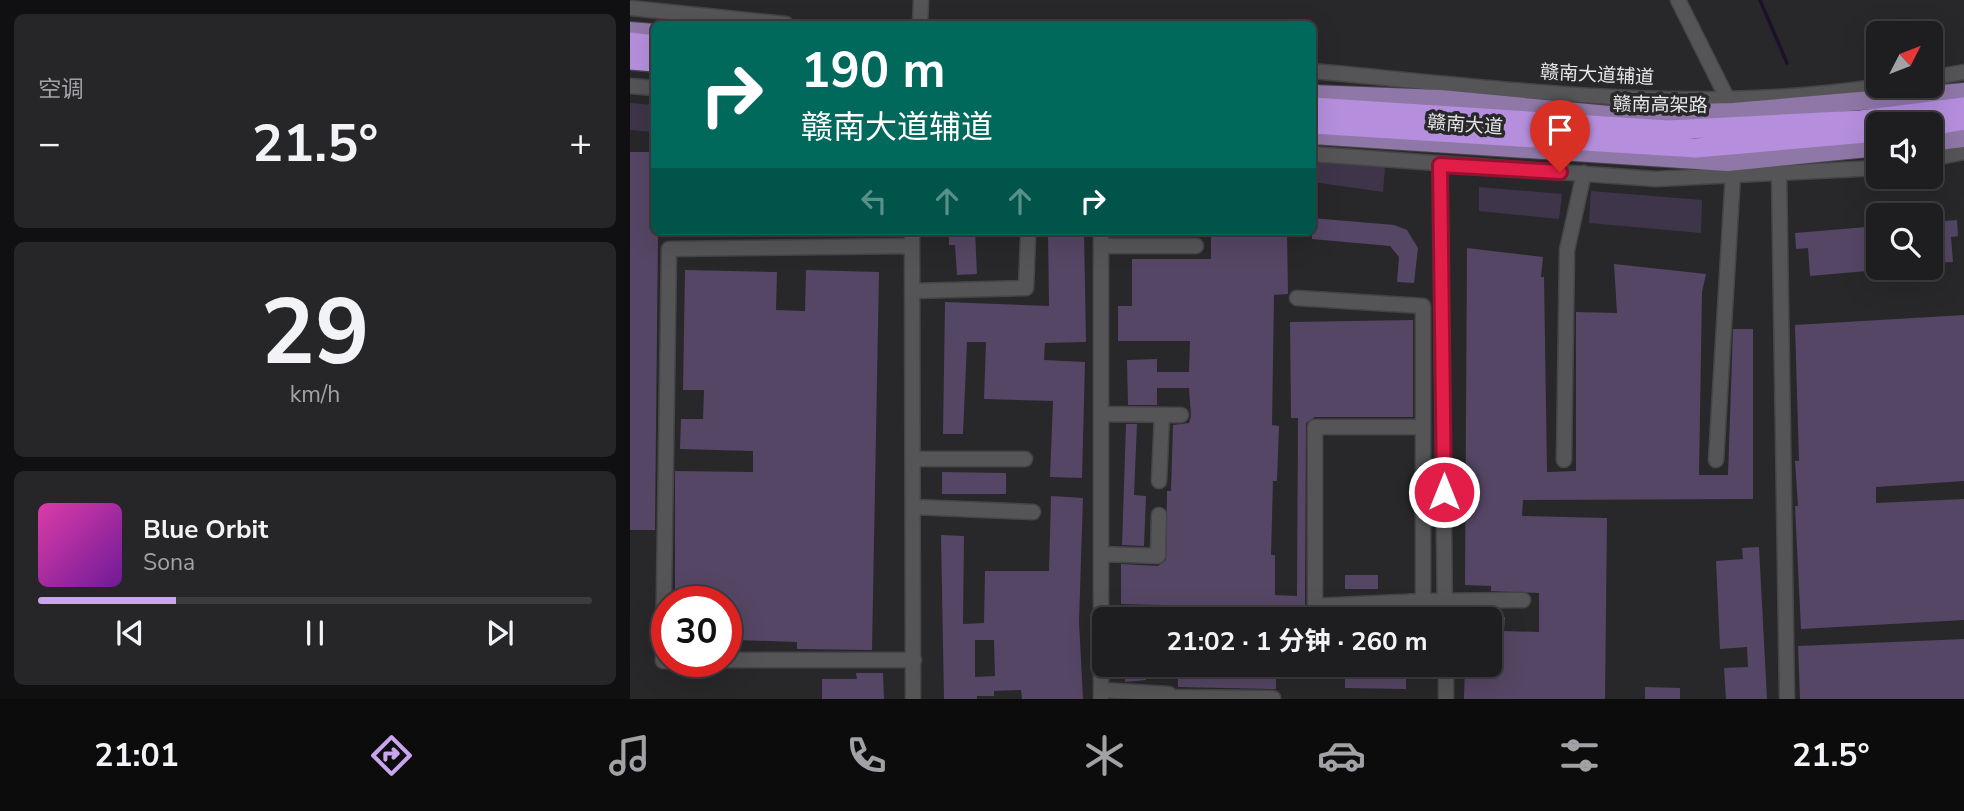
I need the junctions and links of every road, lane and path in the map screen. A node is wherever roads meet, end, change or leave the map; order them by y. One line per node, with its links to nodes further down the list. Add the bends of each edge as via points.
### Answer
1 (921, 0): 5 (street)
2 (1678, 0): 21 (street)
3 (630, 8): 4 (street)
4 (757, 21)
5 (920, 21)
6 (630, 30): 7 (main road)
7 (651, 33)
8 (630, 42): 9 (highway)
9 (651, 45)
10 (630, 60): 11 (highway)
11 (651, 62)
12 (630, 68): 13 (main road)
13 (651, 70)
14 (1316, 71): 21 (street, 赣南大道辅道, via 1613,98)
15 (1964, 72): 16 (street)
16 (1943, 76)
17 (630, 86): 18 (street)
18 (651, 88)
19 (1964, 92): 22 (main road)
20 (1316, 94): 23 (main road, 赣南大道, via 1440,99 1609,115)
21 (1726, 96): 23 (street, 赣南大道辅道)
22 (1864, 96): 23 (main road, 赣南大道)
23 (1773, 102)
24 (1316, 107): 25 (highway, 赣南高架路, via 1668,130 1861,120)
25 (1964, 107)
26 (1964, 120): 28 (highway)
27 (1316, 124): 29 (highway, 赣南高架路, via 1696,148)
28 (1943, 124)
29 (1866, 133)
30 (1316, 135): 38 (main road, 赣南大道)
31 (1964, 138): 32 (main road)
32 (1943, 140)
33 (1866, 149): 38 (main road, 赣南大道)
34 (1964, 152): 36 (street)
35 (1316, 154): 37 (street)
36 (1943, 156)
37 (1440, 165): 40 (street); 62 (street)
38 (1780, 165): 39 (street); 41 (street); 74 (street)
39 (1866, 168)
40 (1584, 173): 41 (street, via 1656,179); 54 (street, via 1567,250)
41 (1733, 174): 55 (street)
42 (912, 238): 46 (street); 61 (street, via 669,249)
43 (1028, 238): 46 (street, via 1026,288)
44 (1101, 238): 45 (street); 48 (street)
45 (1196, 246)
46 (912, 291): 52 (street)
47 (1297, 298): 51 (street, via 1423,306)
48 (1101, 414): 49 (street); 60 (street)
49 (1161, 415): 50 (street); 56 (street)
50 (1181, 415)
51 (1423, 427): 64 (street); 64 (street, via 1315,427 1315,606)
52 (913, 459): 53 (street); 57 (street)
53 (1025, 459)
54 (1564, 460)
55 (1716, 460)
56 (1159, 481)
57 (913, 507): 58 (street); 67 (street)
58 (1034, 512)
59 (1159, 515): 60 (street, via 1158,556)
60 (1101, 554): 69 (street)
61 (664, 586)
62 (1445, 600): 63 (street); 64 (street); 65 (street)
63 (1524, 600)
64 (1423, 601)
65 (1445, 607)
66 (742, 660): 67 (street)
67 (914, 660): 72 (street)
68 (1446, 677): 73 (street)
69 (1101, 695): 70 (street, via 1169,694)
70 (1169, 698): 71 (street)
71 (1273, 698)
72 (914, 699)
73 (1446, 699)
74 (1787, 699)

